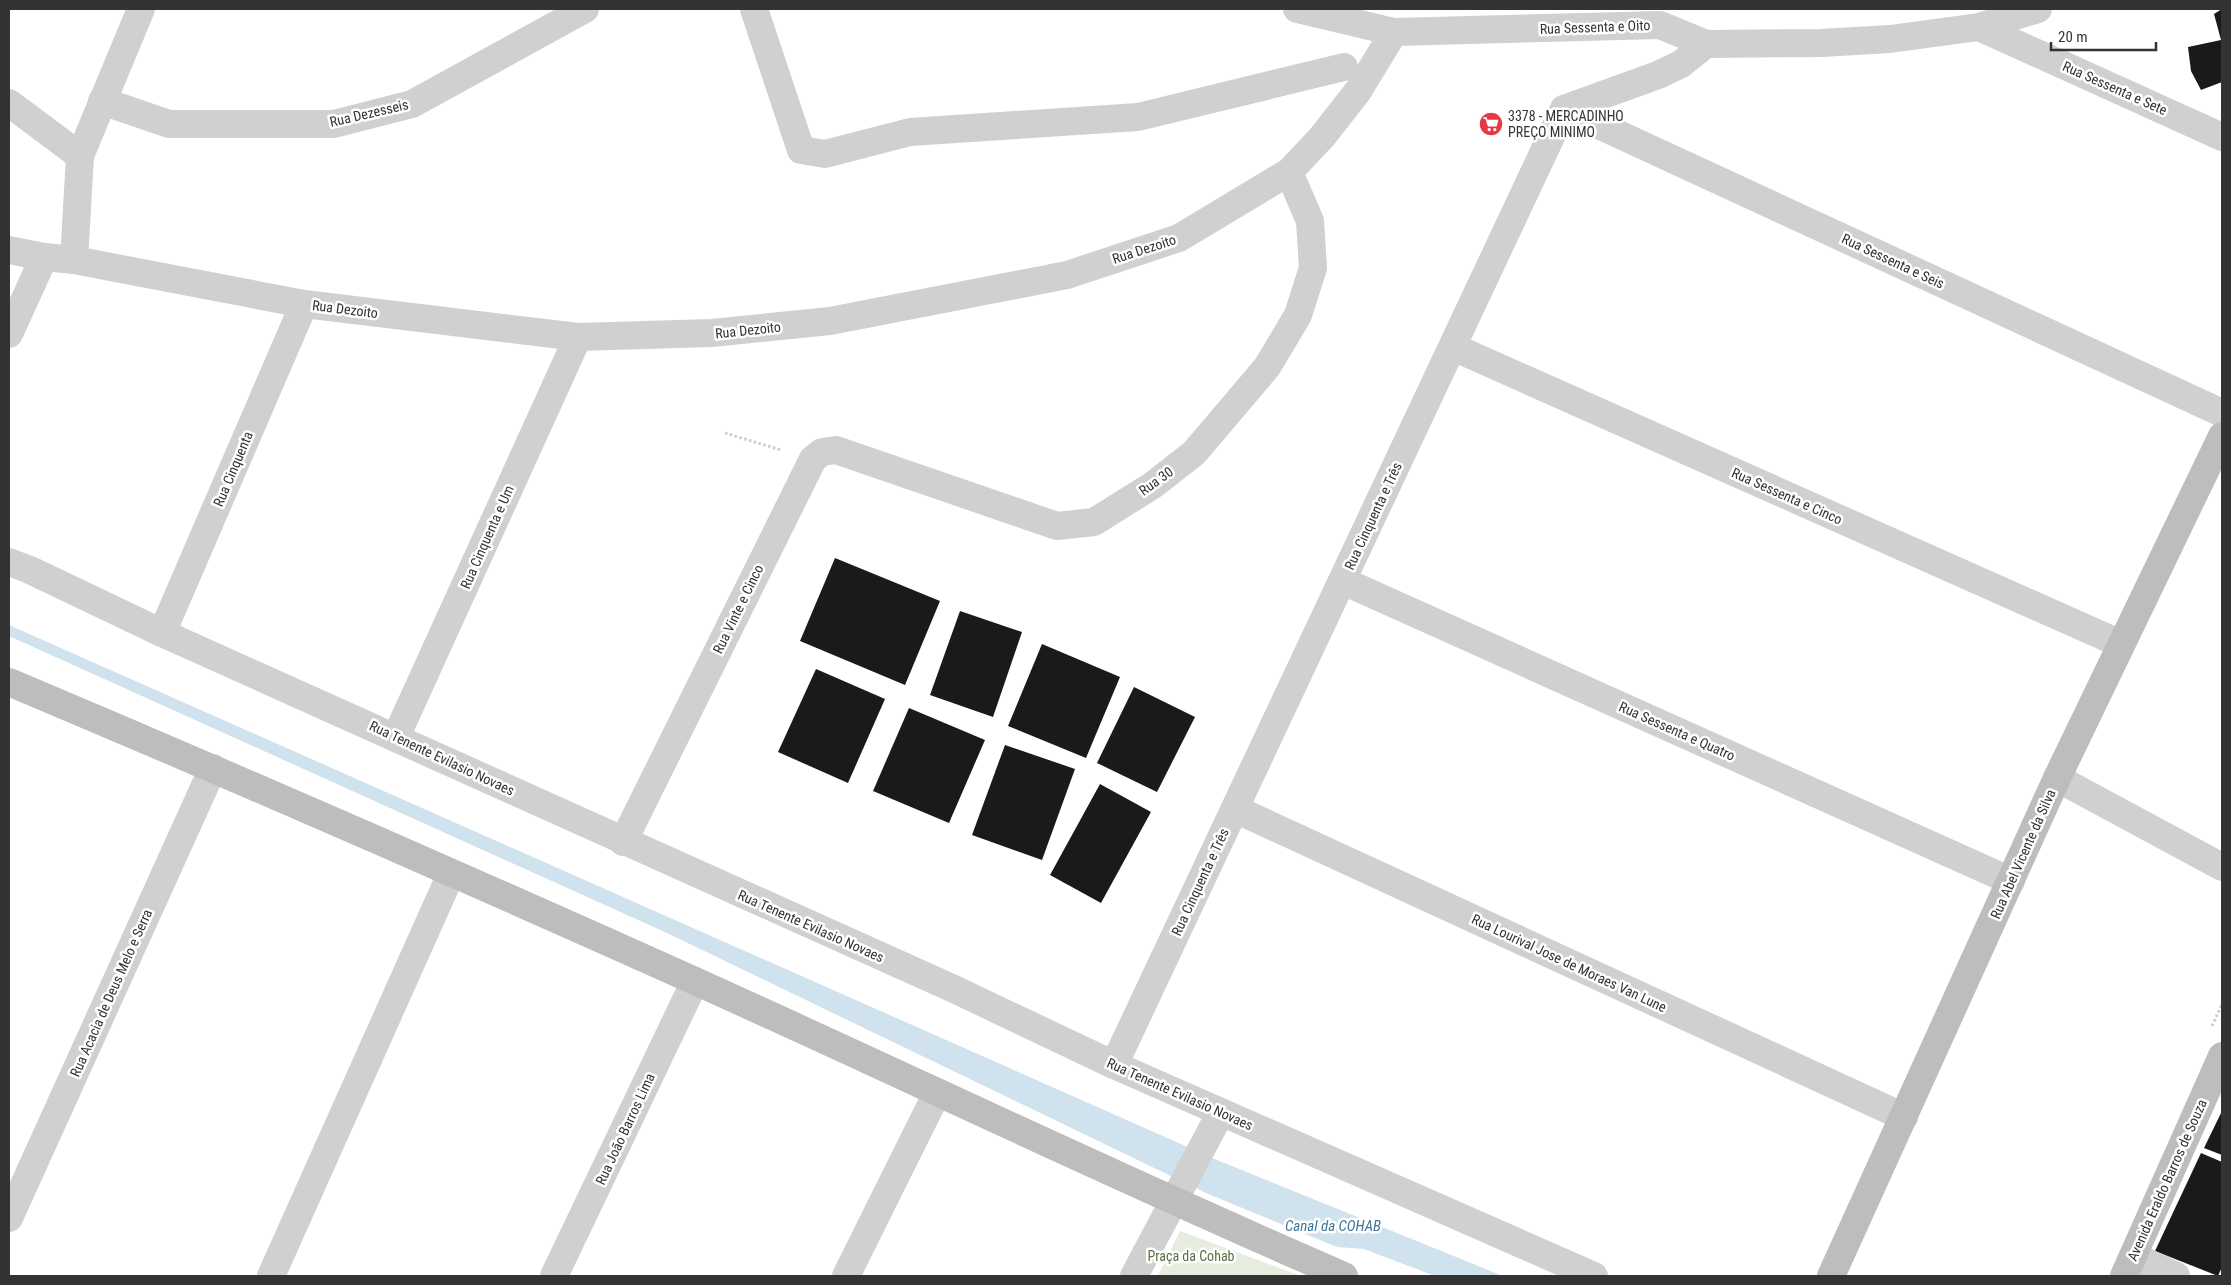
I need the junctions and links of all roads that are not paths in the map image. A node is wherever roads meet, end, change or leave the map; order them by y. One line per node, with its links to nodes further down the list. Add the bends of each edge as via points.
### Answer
1 (141, 9): 11 (street)
2 (585, 9): 11 (street, Rua Dezesseis, via 412,104 334,124 169,124)
3 (754, 9): 10 (street, via 801,150 825,154 910,132 1138,117)
4 (1297, 9): 8 (street, Rua Sessenta e Oito)
5 (2038, 9): 7 (street, Rua Sessenta e Oito)
6 (1659, 17): 8 (street, Rua Sessenta e Oito); 9 (street, Rua Sessenta e Oito)
7 (1979, 27): 9 (street, Rua Sessenta e Oito, via 1890,39); 14 (street, Rua Sessenta e Sete)
8 (1394, 32): 16 (street, Rua Dezoito, via 1358,91)
9 (1706, 44): 13 (street, via 1681,64 1658,75)
10 (1344, 67)
11 (102, 101): 15 (street)
12 (9, 103): 15 (street)
13 (1564, 108): 23 (street, Rua Cinquenta e Três); 24 (street, Rua Sessenta e Seis)
14 (2222, 137)
15 (80, 156): 19 (street)
16 (1290, 172): 22 (street, Rua Dezoito, via 1180,238 1067,275 830,321 712,333); 26 (street, Rua 30, via 1310,221 1313,238 1313,268 1298,315 1267,366 1194,453 1153,485 1094,522 1057,526 836,450 822,452)
17 (9, 250): 18 (street, Rua Dezoito)
18 (44, 257): 19 (street, Rua Dezoito); 21 (street)
19 (74, 260): 20 (street, Rua Dezoito)
20 (304, 304): 22 (street, Rua Dezoito); 29 (street, Rua Cinquenta)
21 (9, 334)
22 (578, 337): 32 (street, Rua Cinquenta e Um)
23 (1453, 347): 28 (street, Rua Cinquenta e Três); 30 (street, Rua Sessenta e Cinco)
24 (2222, 413)
25 (2222, 436): 30 (street, Rua Abel Vicente da Silva)
26 (812, 459): 36 (street, Rua Vinte e Cinco)
27 (19, 566): 29 (street, Rua Tenente Evilasio Novaes)
28 (1343, 581): 35 (street, Rua Cinquenta e Três); 39 (street, Rua Sessenta e Quatro)
29 (162, 633): 32 (street, Rua Tenente Evilasio Novaes)
30 (2121, 644): 34 (street, Rua Abel Vicente da Silva)
31 (9, 682): 33 (street)
32 (396, 737): 36 (street, Rua Tenente Evilasio Novaes)
33 (213, 768): 38 (street); 47 (street, Rua Acacia de Deus Melo e Serra)
34 (2057, 778): 37 (street); 39 (street, Rua Abel Vicente da Silva)
35 (1235, 809): 42 (street, Rua Cinquenta e Três); 45 (street, Rua Lourival Jose de Moraes Van Lune)
36 (623, 842): 42 (street, Rua Tenente Evilasio Novaes)
37 (2222, 867)
38 (451, 874): 40 (street); 49 (street)
39 (2011, 881): 45 (street, Rua Abel Vicente da Silva)
40 (695, 981): 43 (street); 50 (street, Rua João Barros Lima)
41 (2222, 1056): 48 (street, Avenida Eraldo Barros de Souza)
42 (1114, 1065): 44 (street, Rua Tenente Evilasio Novaes)
43 (937, 1094): 46 (street); 51 (street)
44 (1221, 1112): 46 (street); 54 (street, Rua Tenente Evilasio Novaes)
45 (1904, 1117): 55 (street, Rua Abel Vicente da Silva)
46 (1177, 1195): 52 (street); 53 (street)
47 (9, 1218)
48 (2128, 1266): 56 (street)
49 (271, 1276)
50 (554, 1276)
51 (846, 1276)
52 (1134, 1276)
53 (1344, 1276)
54 (1594, 1276)
55 (1831, 1276)
56 (2176, 1276)

